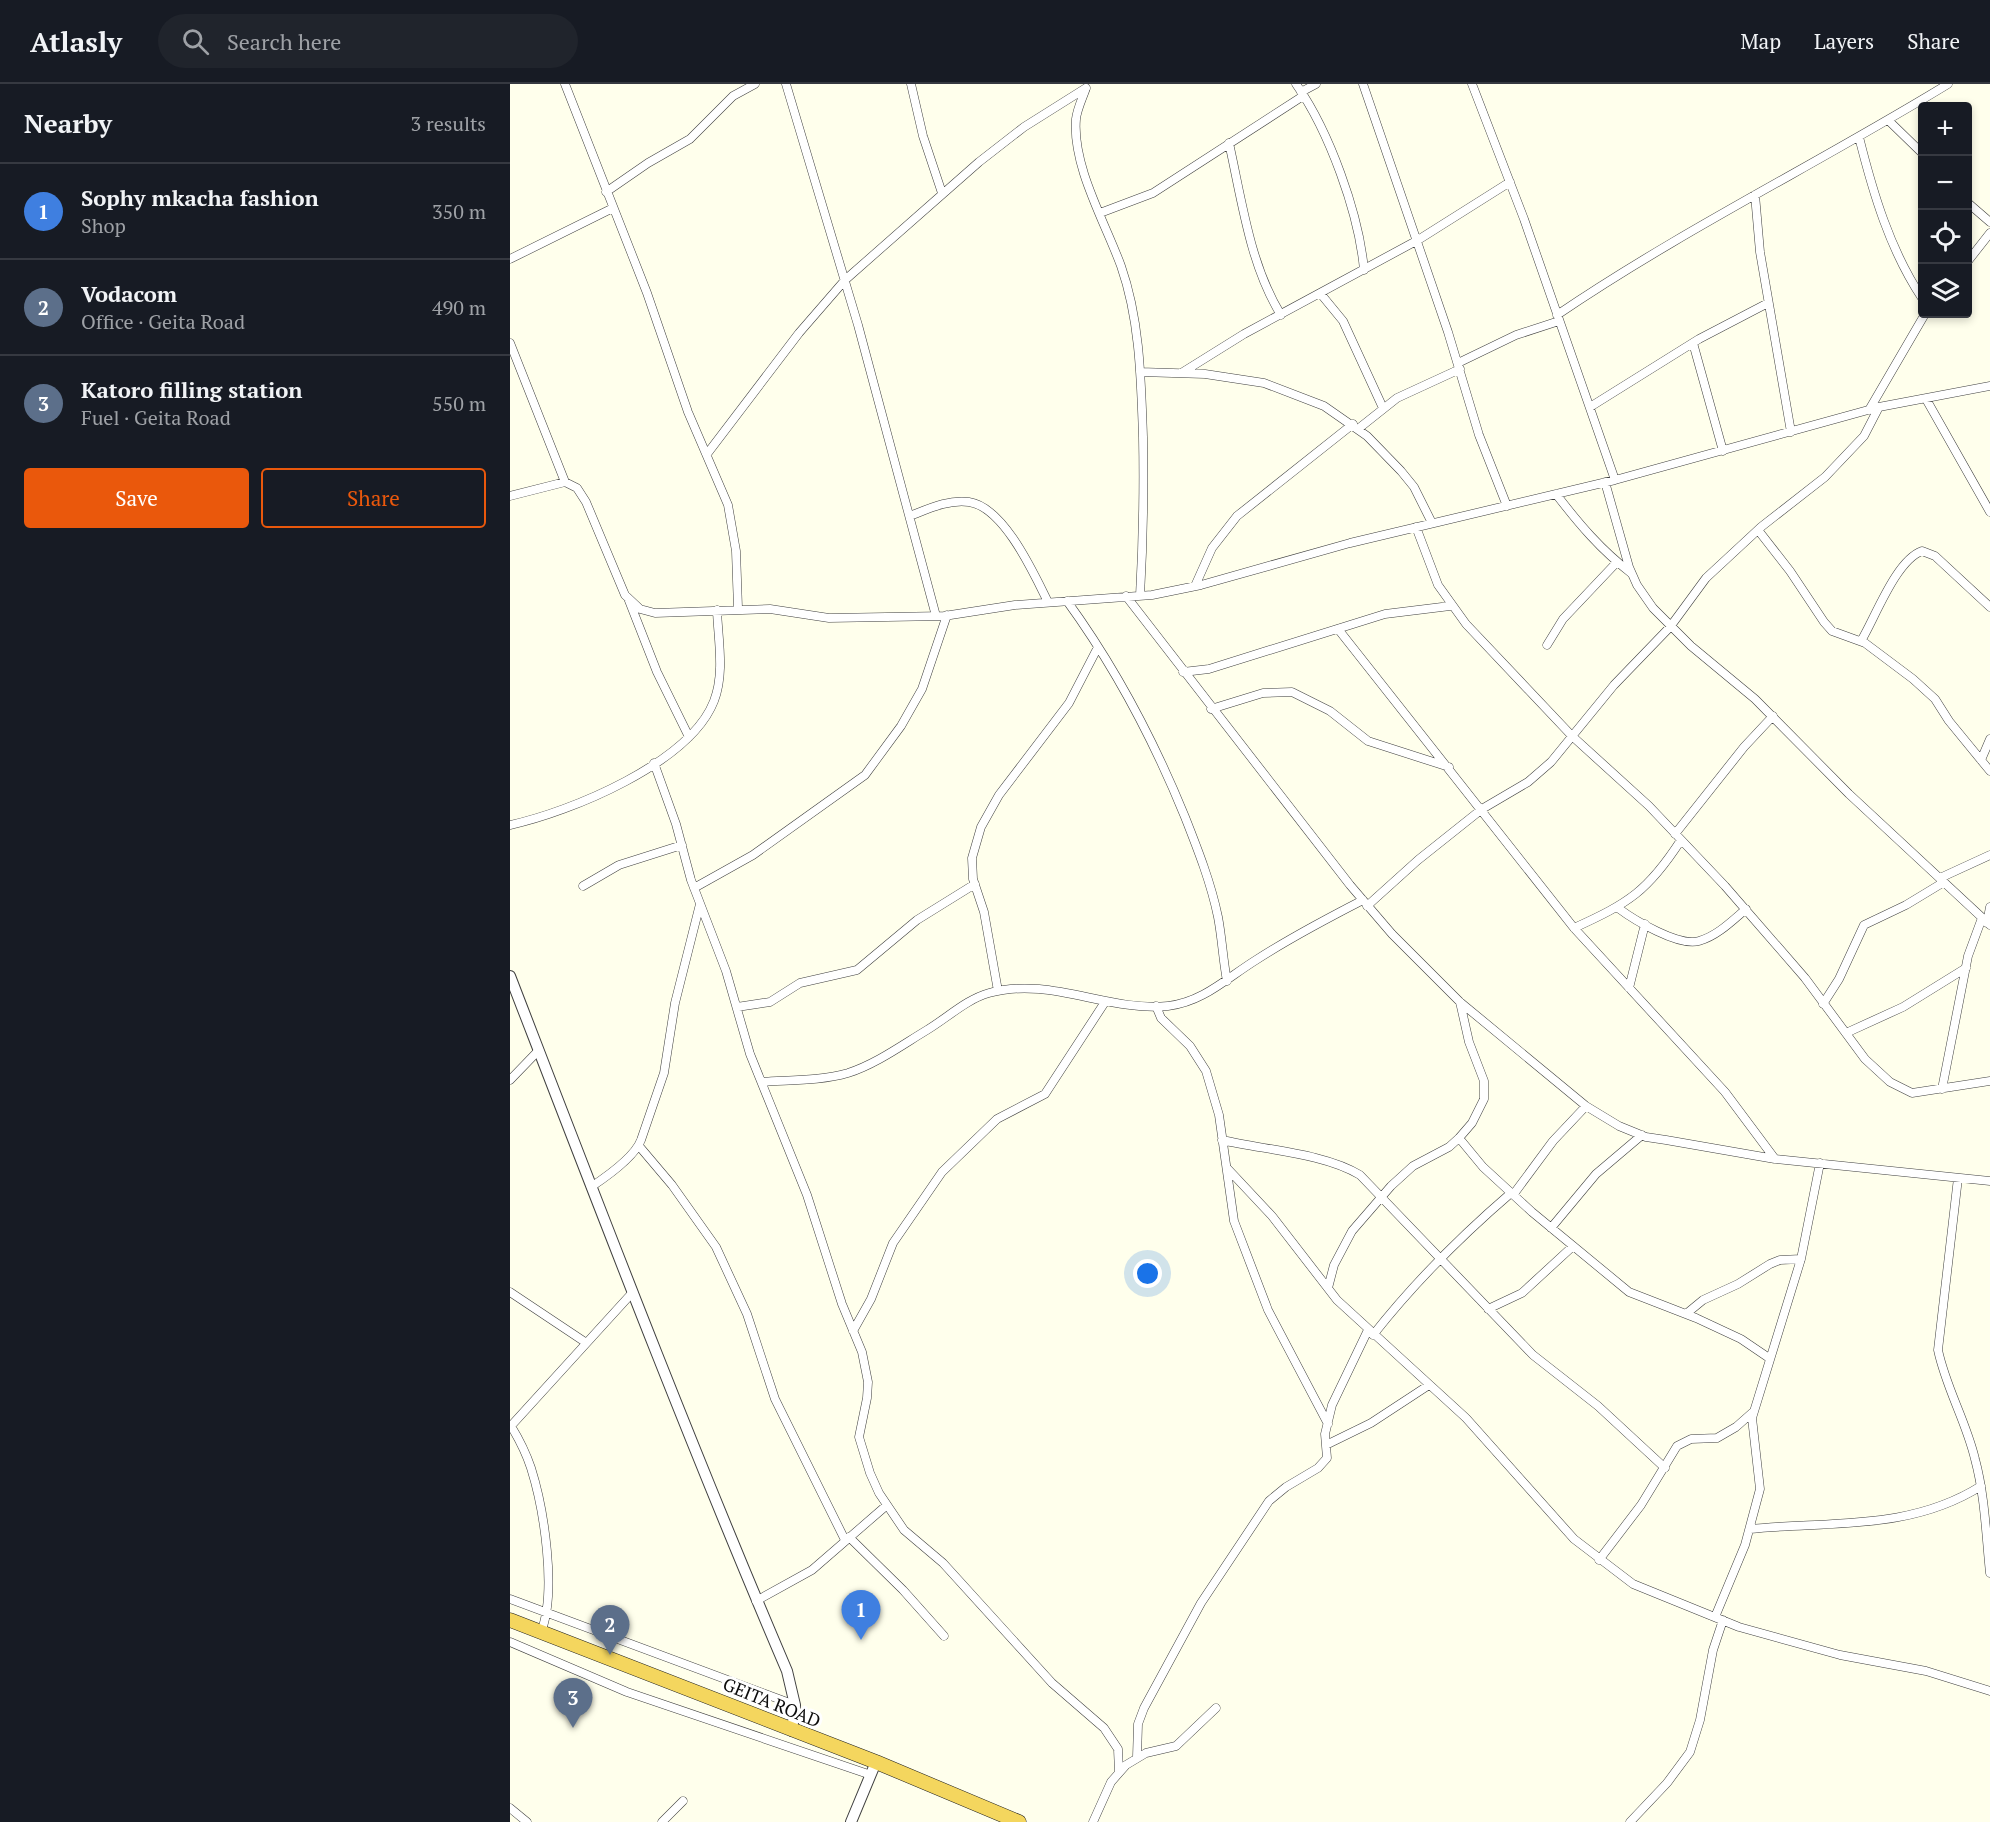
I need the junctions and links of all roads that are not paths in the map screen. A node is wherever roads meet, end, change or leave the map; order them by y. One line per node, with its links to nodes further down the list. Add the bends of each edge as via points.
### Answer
1 (565, 84): 17 (street)
2 (755, 84): 17 (street, via 733,96 690,139)
3 (786, 84): 29 (street)
4 (911, 84): 18 (street)
5 (1296, 84): 11 (street)
6 (1316, 84): 11 (street)
7 (1363, 84): 25 (street)
8 (1472, 84): 16 (street)
9 (1948, 84): 12 (street)
10 (1087, 86): 18 (street, via 1024,127); 22 (street, via 1076,118 1080,158)
11 (1302, 94): 14 (street); 28 (street, via 1318,123 1355,216)
12 (1888, 120): 13 (street); 15 (street)
13 (1859, 137): 19 (street); 30 (street, via 1871,185 1896,250)
14 (1229, 143): 22 (street, via 1153,193); 33 (street, via 1256,258)
15 (1918, 148)
16 (1510, 182): 25 (street); 34 (street)
17 (606, 192): 21 (street)
18 (942, 193): 29 (street)
19 (1755, 195): 32 (street); 34 (street, via 1603,284)
20 (1972, 206): 23 (street)
21 (613, 208): 27 (street); 50 (street)
22 (1100, 213): 39 (street, via 1132,301)
23 (1990, 222)
24 (1990, 233): 26 (street)
25 (1418, 240): 28 (street); 38 (street)
26 (1972, 256)
27 (510, 259)
28 (1364, 270): 31 (street)
29 (845, 280): 50 (street, via 799,333); 58 (street)
30 (1918, 289)
31 (1320, 293): 33 (street); 44 (street, via 1343,321)
32 (1768, 303): 37 (street); 48 (street)
33 (1281, 315): 40 (street)
34 (1558, 318): 38 (street, via 1516,335); 43 (street)
35 (1923, 318): 46 (street)
36 (510, 343): 52 (street)
37 (1693, 343): 43 (street); 49 (street)
38 (1459, 366): 44 (street); 56 (street, via 1479,435)
39 (1140, 372): 40 (street); 66 (street, via 1144,488)
40 (1183, 372): 47 (street, via 1264,383 1324,406)
41 (1990, 386): 42 (street)
42 (1926, 399): 45 (street); 57 (street)
43 (1590, 407): 51 (street)
44 (1383, 408): 47 (street)
45 (1879, 408): 46 (street); 61 (street, via 1864,435 1836,466)
46 (1869, 410): 48 (street)
47 (1356, 427): 59 (street, via 1414,487); 64 (street, via 1237,516 1212,548)
48 (1791, 432): 49 (street)
49 (1723, 451): 51 (street)
50 (707, 454): 72 (street, via 728,506 736,551)
51 (1615, 480): 53 (street)
52 (565, 482): 55 (street); 67 (street, via 577,488 586,502)
53 (1605, 482): 54 (street); 63 (street)
54 (1556, 494): 56 (street); 62 (street, via 1584,532)
55 (510, 496)
56 (1507, 506): 59 (street)
57 (1990, 512)
58 (910, 516): 69 (street, via 951,502 979,504 997,519 1024,555); 75 (street)
59 (1432, 523): 60 (street)
60 (1416, 527): 64 (street); 70 (street, via 1425,557)
61 (1758, 530): 76 (street, via 1706,578); 78 (street, via 1832,631)
62 (1617, 562): 63 (street); 79 (street, via 1563,619)
63 (1632, 574): 76 (street)
64 (1195, 586): 66 (street)
65 (1126, 596): 66 (street); 68 (street); 81 (street)
66 (1140, 596)
67 (627, 597): 73 (street, via 640,609 655,613); 84 (street, via 657,672)
68 (1067, 601): 69 (street); 80 (street)
69 (1048, 602): 74 (street)
70 (1450, 606): 77 (street, via 1385,614); 85 (street)
71 (1990, 607): 78 (street, via 1935,556 1922,551 1906,563)
72 (738, 608): 73 (street); 75 (street, via 829,618)
73 (717, 610): 84 (street, via 718,686 714,702)
74 (947, 615): 75 (street); 99 (street, via 922,689 865,775 753,855)
75 (936, 616)
76 (1670, 627): 83 (street); 85 (street)
77 (1338, 629): 81 (street, via 1209,669); 89 (street)
78 (1861, 641): 87 (street, via 1935,699)
79 (1547, 645)
80 (1098, 647): 97 (street, via 1069,704 999,795 981,827 972,858); 110 (street, via 1149,736 1189,829 1218,916)
81 (1183, 672): 82 (street)
82 (1211, 709): 89 (street, via 1263,693 1292,692 1330,711 1368,741); 101 (street)
83 (1773, 716): 93 (street, via 1744,747); 96 (street, via 1849,794)
84 (689, 736): 88 (street)
85 (1572, 736): 91 (street, via 1528,782); 93 (street)
86 (1990, 739): 87 (street)
87 (1981, 760): 90 (street)
88 (654, 763): 92 (street, via 614,788 570,808); 94 (street)
89 (1449, 767): 91 (street)
90 (1990, 771)
91 (1482, 809): 101 (street); 107 (street)
92 (510, 825)
93 (1678, 837): 103 (street, via 1649,883); 104 (street)
94 (682, 845): 98 (street, via 619,865); 99 (street)
95 (1990, 855): 96 (street)
96 (1942, 880): 105 (street); 115 (street, via 1906,905 1864,925)
97 (975, 884): 112 (street); 117 (street, via 917,920 857,970 800,983 770,1002)
98 (583, 886)
99 (694, 888): 100 (street)
100 (700, 903): 117 (street); 128 (street, via 675,1003 664,1073)
101 (1365, 903): 110 (street, via 1255,960); 114 (street, via 1426,971)
102 (1990, 907): 105 (street)
103 (1618, 908): 106 (street); 107 (street)
104 (1746, 909): 106 (street, via 1698,942 1678,939); 115 (street)
105 (1986, 922): 108 (street)
106 (1645, 924): 111 (street)
107 (1574, 928): 111 (street)
108 (1966, 968): 118 (street, via 1903,1007); 123 (street)
109 (510, 976): 119 (street)
110 (1227, 981): 116 (street, via 1197,998)
111 (1629, 988): 129 (street, via 1718,1084)
112 (998, 991): 113 (street, via 1054,989); 122 (street, via 967,1004 888,1054 848,1073)
113 (1106, 1002): 116 (street); 146 (street, via 1045,1094 997,1119 942,1172 893,1243)
114 (1460, 1002): 124 (street); 126 (street, via 1485,1089 1472,1123)
115 (1823, 1004): 118 (street)
116 (1156, 1006): 127 (street, via 1161,1018 1190,1046 1206,1071)
117 (737, 1007): 122 (street)
118 (1846, 1034): 123 (street, via 1865,1059 1900,1089 1912,1093)
119 (539, 1050): 120 (street); 134 (street)
120 (510, 1080)
121 (1990, 1081): 123 (street)
122 (762, 1082): 146 (street)
123 (1941, 1089)
124 (1586, 1106): 125 (street); 135 (street)
125 (1642, 1135): 129 (street); 137 (street, via 1596,1174)
126 (1459, 1138): 135 (street); 136 (street, via 1413,1166)
127 (1222, 1140): 131 (street); 136 (street, via 1350,1169)
128 (639, 1146): 134 (street); 160 (street, via 716,1247 747,1314 775,1399)
129 (1775, 1159): 130 (street)
130 (1820, 1163): 132 (street); 139 (street)
131 (1227, 1168): 141 (street, via 1272,1215); 152 (street, via 1234,1221 1255,1282)
132 (1958, 1178): 133 (street); 157 (street, via 1938,1350 1969,1437)
133 (1990, 1181)
134 (591, 1187): 143 (street)
135 (1512, 1194): 137 (street); 140 (street)
136 (1380, 1197): 140 (street); 141 (street, via 1342,1248)
137 (1551, 1228): 138 (street)
138 (1572, 1247): 144 (street, via 1522,1293); 145 (street, via 1629,1292)
139 (1801, 1259): 145 (street, via 1770,1264 1703,1300); 149 (street)
140 (1441, 1260): 144 (street); 147 (street)
141 (1328, 1288): 147 (street)
142 (510, 1292): 148 (street)
143 (633, 1292): 148 (street); 164 (street)
144 (1488, 1309): 155 (street, via 1533,1355 1598,1406)
145 (1686, 1314): 149 (street, via 1741,1339)
146 (854, 1331): 158 (street, via 868,1382 859,1437 870,1473)
147 (1371, 1332): 150 (street); 152 (street, via 1350,1363)
148 (585, 1342): 153 (street)
149 (1769, 1358): 151 (street)
150 (1429, 1385): 154 (street, via 1371,1423); 161 (street, via 1492,1445 1574,1539)
151 (1754, 1411): 155 (street, via 1717,1438 1682,1442); 159 (street, via 1760,1489)
152 (1328, 1424): 154 (street)
153 (511, 1426): 165 (street, via 531,1468 542,1520 549,1587)
154 (1326, 1445): 175 (street, via 1324,1463 1269,1502 1201,1603 1144,1708 1138,1724)
155 (1665, 1468): 161 (street)
156 (1990, 1484): 157 (street)
157 (1981, 1489): 159 (street, via 1881,1522 1805,1523); 162 (street)
158 (887, 1505): 160 (street); 177 (street, via 904,1530 944,1563 1030,1661 1104,1728 1118,1749)
159 (1750, 1529): 166 (street)
160 (847, 1539): 164 (street, via 812,1570); 169 (street, via 903,1590)
161 (1599, 1560): 166 (street, via 1633,1584)
162 (1990, 1573)
163 (510, 1599): 165 (street)
164 (756, 1601): 172 (street, via 788,1671)
165 (547, 1615): 168 (street); 172 (street)
166 (1719, 1619): 171 (street, via 1840,1655 1926,1671); 185 (street, via 1690,1752)
167 (510, 1620): 168 (highway, GEITA ROAD)
168 (541, 1632): 174 (highway, GEITA ROAD)
169 (944, 1636)
170 (510, 1642): 176 (street, via 627,1692)
171 (1990, 1690)
172 (795, 1705): 174 (street)
173 (1216, 1708): 175 (street, via 1176,1746)
174 (792, 1731): 176 (highway, GEITA ROAD)
175 (1137, 1757): 177 (street)
176 (873, 1769): 182 (street); 183 (highway, GEITA ROAD)
177 (1119, 1772): 184 (street)
178 (683, 1801): 181 (street)
179 (510, 1808): 180 (street)
180 (527, 1822)
181 (662, 1822)
182 (851, 1822)
183 (1019, 1822)
184 (1093, 1822)
185 (1630, 1822)

